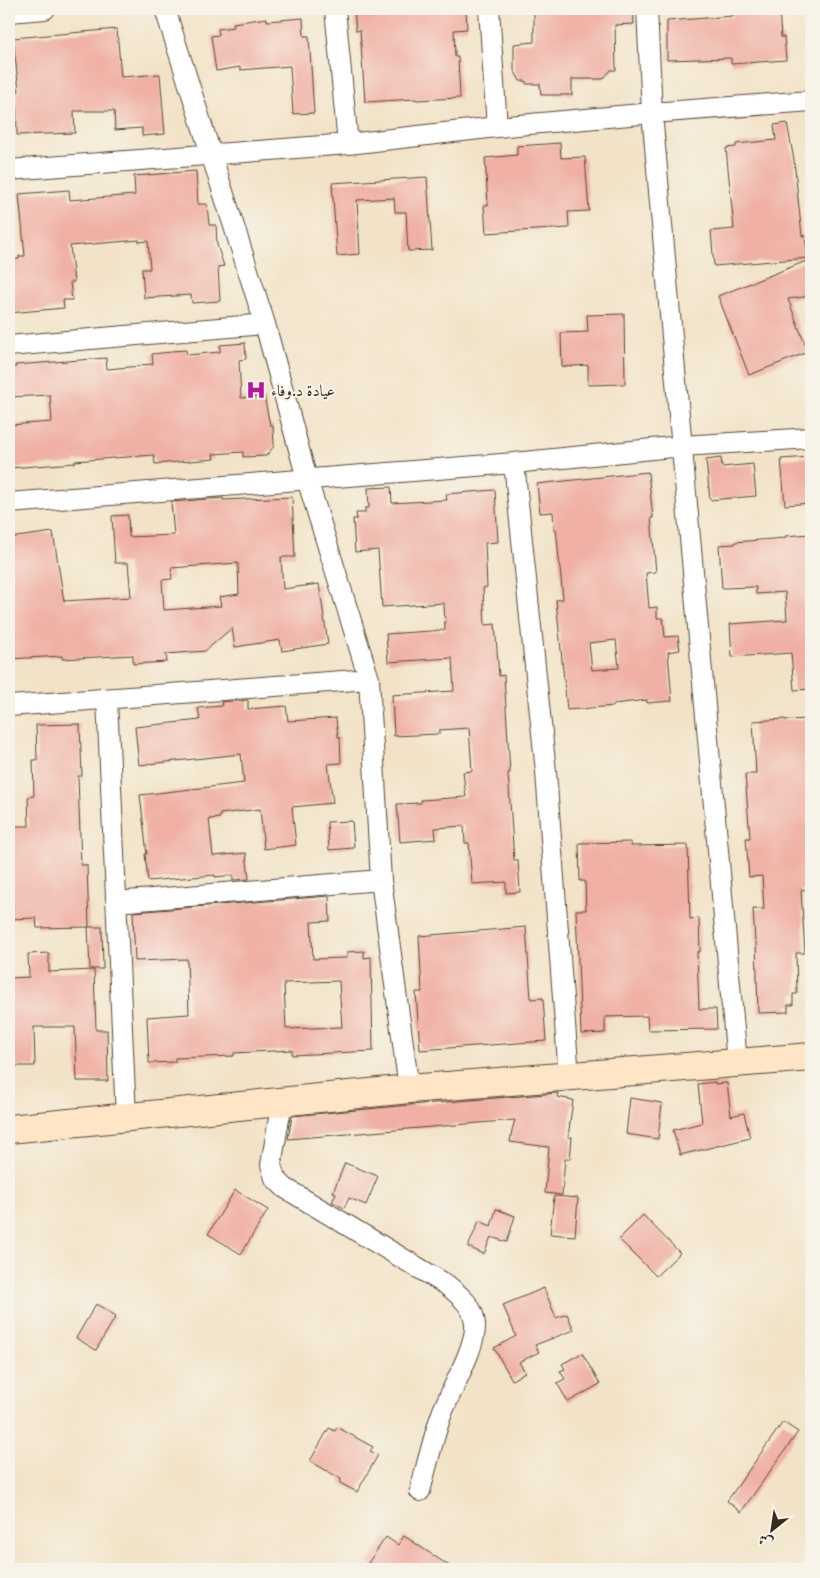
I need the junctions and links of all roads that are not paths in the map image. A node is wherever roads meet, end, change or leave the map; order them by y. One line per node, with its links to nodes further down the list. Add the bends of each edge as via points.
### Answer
1 (45, 9): 6 (street)
2 (165, 9): 11 (street)
3 (335, 9): 10 (street)
4 (489, 9): 9 (street)
5 (647, 9): 8 (street)
6 (9, 12)
7 (811, 101): 8 (street)
8 (652, 113): 9 (street); 16 (street)
9 (497, 127): 10 (street)
10 (348, 144): 11 (street)
11 (212, 154): 12 (street); 13 (street)
12 (9, 170)
13 (265, 324): 14 (street); 18 (street)
14 (9, 346)
15 (811, 438): 16 (street)
16 (682, 446): 17 (street); 26 (street)
17 (514, 463): 18 (street); 27 (street, via 546,772)
18 (307, 479): 19 (street); 20 (street)
19 (9, 503)
20 (369, 678): 21 (street); 23 (street)
21 (107, 699): 22 (street); 24 (street)
22 (9, 706)
23 (381, 880): 24 (street); 28 (street)
24 (116, 902): 30 (street)
25 (811, 1056): 26 (street)
26 (737, 1062): 27 (street)
27 (569, 1076): 28 (street)
28 (409, 1090): 29 (street)
29 (282, 1102): 30 (street); 32 (street, via 271,1165 275,1178 285,1188 446,1285 464,1299 471,1310 475,1324 472,1342 442,1414)
30 (126, 1117): 31 (street)
31 (9, 1129)
32 (420, 1491)

